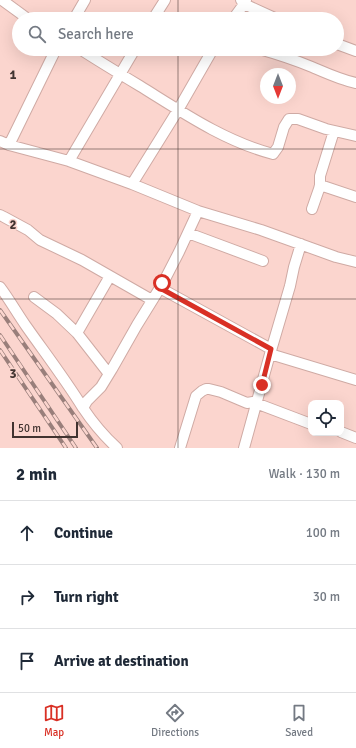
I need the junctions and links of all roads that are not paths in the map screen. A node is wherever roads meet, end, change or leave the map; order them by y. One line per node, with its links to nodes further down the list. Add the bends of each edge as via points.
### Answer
1 (1, 0): 5 (street)
2 (85, 0): 6 (street)
3 (164, 0): 7 (street)
4 (243, 1): 8 (street); 9 (street)
5 (18, 12)
6 (78, 12)
7 (157, 12)
8 (237, 12)
9 (264, 12)
10 (344, 47): 11 (street)
11 (356, 51)
12 (52, 56): 22 (street)
13 (91, 56): 17 (street)
14 (131, 56): 17 (street)
15 (209, 56): 19 (street)
16 (283, 56): 18 (street)
17 (120, 75): 19 (street); 23 (street)
18 (356, 83)
19 (178, 110): 20 (street, via 228,138 273,154 289,119 298,119); 24 (street)
20 (334, 131): 21 (street); 25 (street, via 320,176)
21 (356, 136)
22 (4, 143): 23 (street)
23 (69, 161): 24 (street)
24 (132, 184): 28 (street)
25 (320, 185): 26 (street); 27 (street)
26 (356, 197)
27 (312, 209)
28 (198, 211): 30 (street); 31 (street)
29 (0, 215): 34 (street, via 28,230 40,240)
30 (188, 233): 32 (street); 36 (street)
31 (301, 244): 33 (street); 40 (street)
32 (263, 261)
33 (356, 262)
34 (110, 276): 38 (street); 39 (street)
35 (0, 287): 44 (street)
36 (160, 288): 38 (street); 40 (street)
37 (34, 297): 39 (street)
38 (152, 300): 41 (street)
39 (77, 332): 41 (street)
40 (270, 352): 42 (street); 43 (street)
41 (109, 374): 44 (street)
42 (356, 380)
43 (257, 404): 45 (street); 49 (street, via 206,389 196,396); 50 (street)
44 (83, 408): 48 (street)
45 (308, 423)
46 (344, 433): 47 (street)
47 (356, 438)
48 (117, 448)
49 (180, 448)
50 (244, 448)

